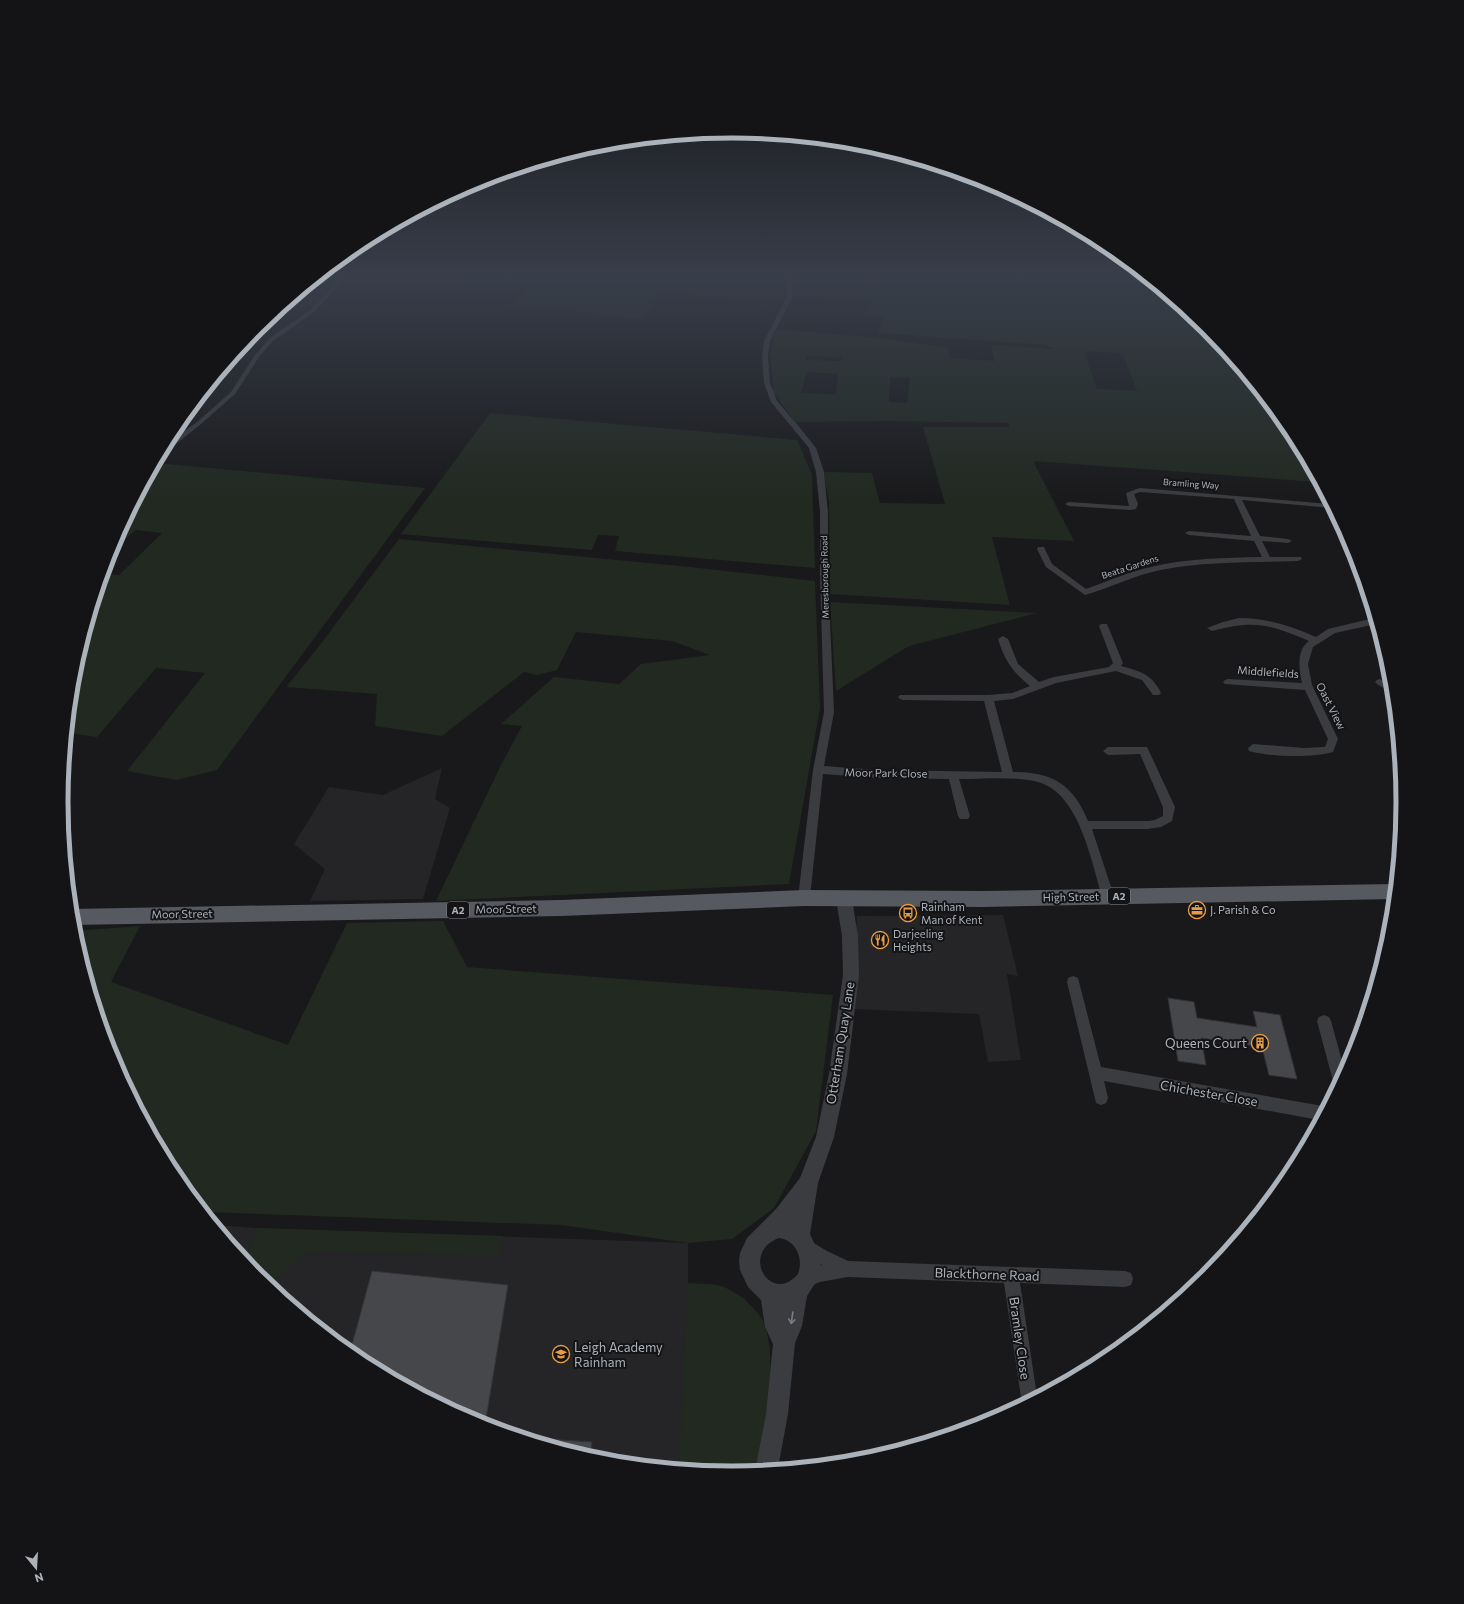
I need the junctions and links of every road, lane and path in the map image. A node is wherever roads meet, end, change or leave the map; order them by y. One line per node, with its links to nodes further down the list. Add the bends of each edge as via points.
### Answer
1 (261, 352): 3 (street, via 233,393)
2 (766, 352): 29 (street, Meresborough Road, via 767,383 774,402 812,448 823,492 829,712)
3 (175, 441)
4 (1237, 497): 5 (street, Bramling Way, via 1135,490 1130,493 1134,504 1132,508); 6 (street, Bramling Way); 8 (street)
5 (1069, 504)
6 (1327, 505)
7 (1189, 534): 8 (street)
8 (1256, 538): 9 (street); 12 (street)
9 (1288, 541)
10 (1041, 549): 12 (street, Beata Gardens, via 1049,565 1085,592 1136,573 1172,565)
11 (1298, 559): 12 (street, Beata Gardens)
12 (1267, 560)
13 (1371, 622): 17 (street, Oast View, via 1333,629)
14 (1104, 626): 18 (street, via 1117,657)
15 (1212, 628): 17 (street, via 1237,621 1258,621 1278,625)
16 (1003, 639): 22 (street, via 1012,664)
17 (1314, 640): 23 (street, Oast View, via 1303,660)
18 (1116, 668): 22 (street, via 1107,672 1054,680); 24 (street, via 1142,674 1152,682)
19 (1228, 682): 23 (street, Middlefields)
20 (1380, 682): 21 (street)
21 (1385, 685)
22 (1037, 686): 26 (street, via 1013,696)
23 (1307, 687): 27 (street, Oast View, via 1331,728 1335,742 1333,746 1328,750 1312,752)
24 (1156, 693)
25 (902, 696): 26 (street)
26 (988, 698): 31 (street)
27 (1254, 748)
28 (1108, 750): 33 (street, via 1143,750 1169,807 1168,818 1157,824 1148,825)
29 (818, 770): 30 (street, Moor Park Close); 36 (street, Meresborough Road)
30 (953, 775): 31 (street, Moor Park Close); 32 (street)
31 (1008, 775): 33 (street, Moor Park Close, via 1038,777 1055,784 1074,803)
32 (964, 816)
33 (1083, 825): 35 (street, Moor Park Close)
34 (1390, 891): 35 (main road, High Street / A2)
35 (1108, 896): 37 (main road, High Street / A2)
36 (804, 898): 37 (main road, Moor Street / A2); 38 (main road, Moor Street / A2, via 562,908)
37 (844, 899): 45 (street, Otterham Quay Lane, via 850,936 851,975 838,1074 825,1137)
38 (79, 917)
39 (1073, 982): 41 (street)
40 (1324, 1021): 42 (street)
41 (1095, 1073): 43 (street); 44 (street, Chichester Close)
42 (1338, 1073)
43 (1102, 1098)
44 (1319, 1112)
45 (808, 1183): 46 (street, Otterham Quay Lane, via 787,1212); 47 (street, Otterham Quay Lane)
46 (766, 1233): 47 (street, via 782,1228); 52 (street, Otterham Quay Lane, via 753,1245 750,1262 756,1280)
47 (801, 1240): 48 (street, Blackthorne Road, via 822,1258); 51 (street, Otterham Quay Lane, via 810,1265)
48 (848, 1269): 49 (street, Blackthorne Road); 51 (street, Blackthorne Road, via 819,1274)
49 (1011, 1276): 50 (street, Blackthorne Road); 54 (street, Bramley Close)
50 (1125, 1279)
51 (802, 1285): 52 (street, via 784,1296); 53 (street, Otterham Quay Lane, one-way to 53)
52 (770, 1294): 53 (street, via 776,1327)
53 (784, 1343): 55 (street, Otterham Quay Lane, via 777,1414)
54 (1029, 1397)
55 (767, 1465)

